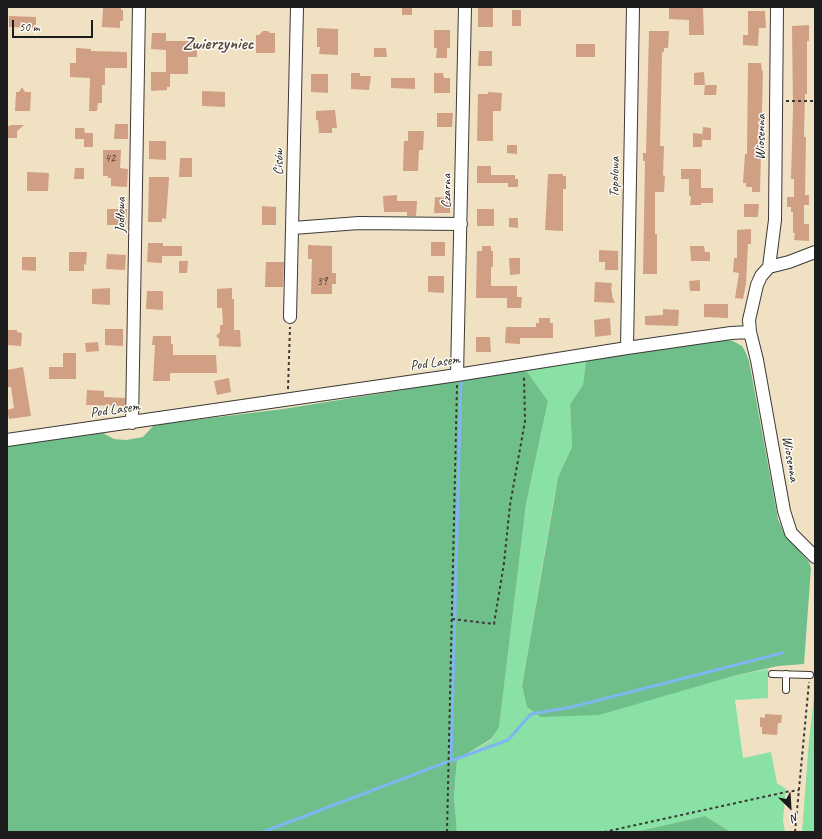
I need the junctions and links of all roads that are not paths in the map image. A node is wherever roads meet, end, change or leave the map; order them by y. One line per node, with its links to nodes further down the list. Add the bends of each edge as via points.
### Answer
1 (139, 7): 14 (street, Jodłowa)
2 (297, 7): 7 (street, Cisów)
3 (465, 7): 6 (street, Czarna)
4 (633, 7): 12 (street, Topolowa)
5 (778, 7): 9 (street, Wiosenna, via 775,220)
6 (461, 224): 7 (street, via 359,223); 13 (street, Czarna)
7 (293, 228): 10 (street, Cisów)
8 (815, 252): 9 (street, via 789,262)
9 (768, 266): 11 (street, via 757,285 749,320)
10 (290, 317)
11 (750, 332): 12 (street, Pod Lasem); 16 (street, Wiosenna, via 784,511 791,533)
12 (627, 348): 13 (street, Pod Lasem)
13 (457, 375): 14 (street, Pod Lasem)
14 (132, 423): 15 (street, Pod Lasem)
15 (7, 440)
16 (815, 557)
17 (772, 674): 18 (lane)
18 (786, 674): 19 (lane); 20 (lane)
19 (810, 675)
20 (786, 690)

